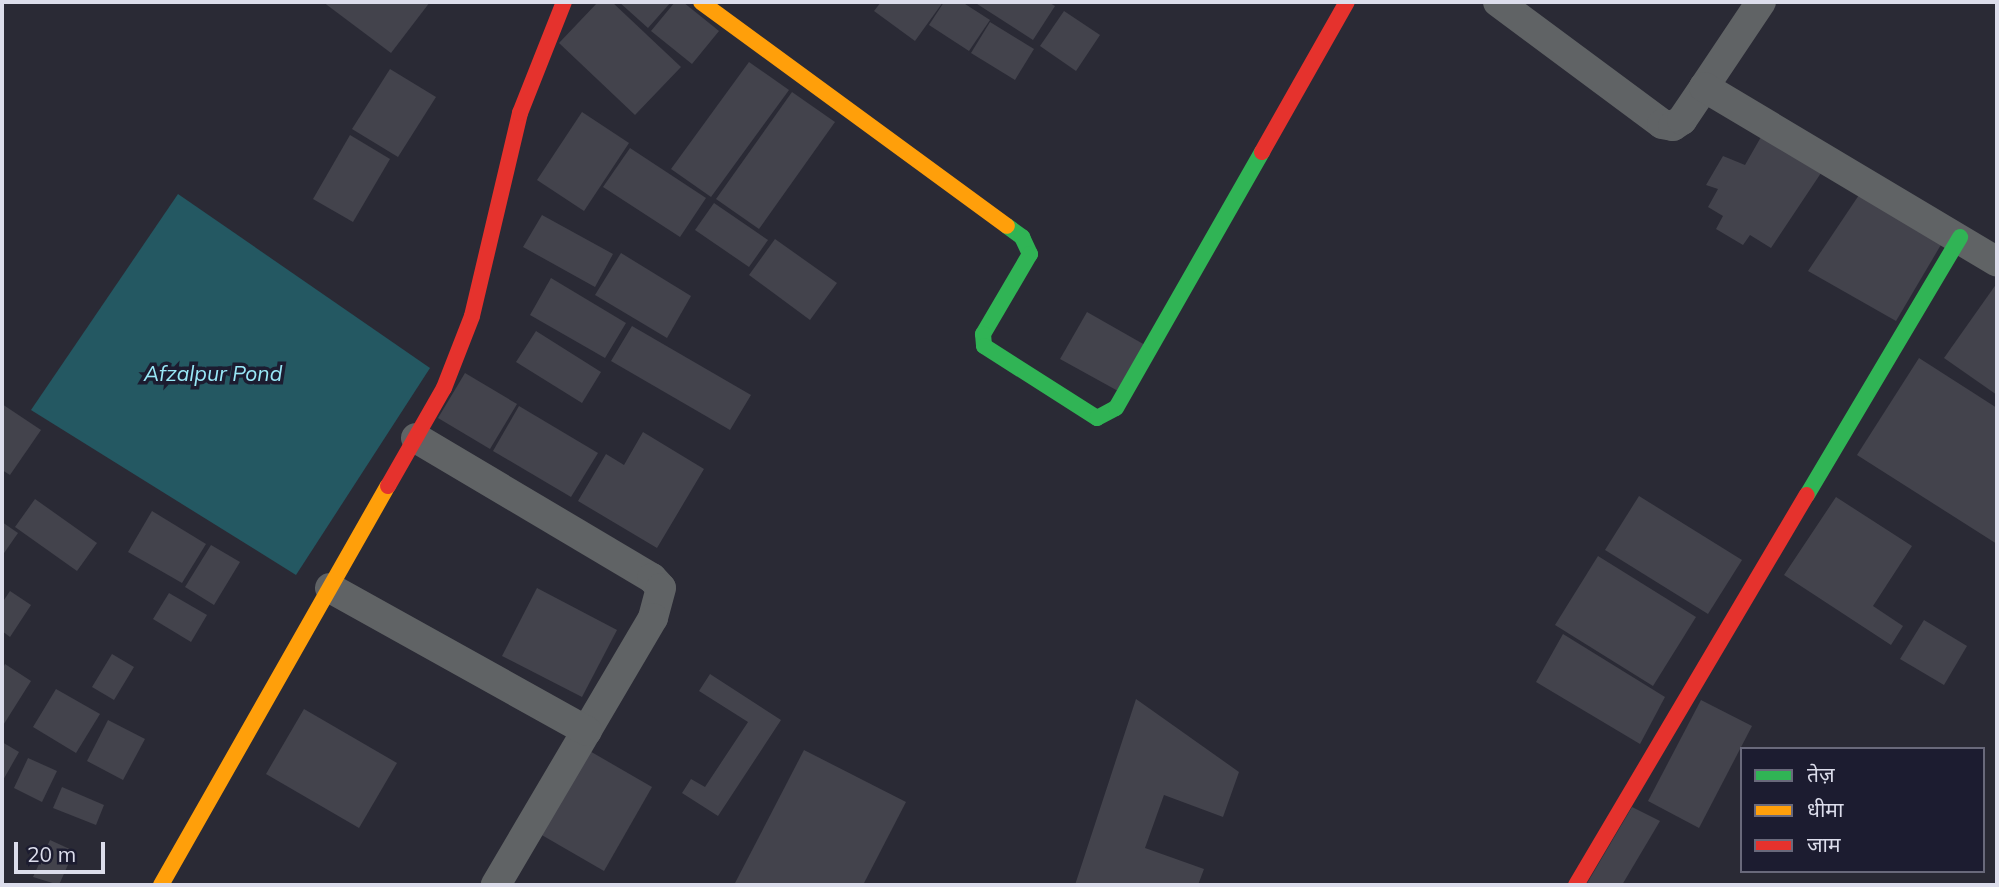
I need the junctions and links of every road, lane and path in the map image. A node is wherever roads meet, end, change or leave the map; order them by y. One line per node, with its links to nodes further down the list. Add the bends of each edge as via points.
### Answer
1 (564, 2): 9 (street, via 520,113 460,352)
2 (701, 2): 3 (street, via 1022,237 1030,254 983,334 984,346 1097,418 1116,408)
3 (1347, 2)
4 (1498, 2): 6 (street, via 1662,124 1673,126 1682,120)
5 (1760, 2): 6 (street)
6 (1704, 88): 7 (street)
7 (1959, 237): 8 (street); 14 (street)
8 (1997, 262)
9 (415, 438): 10 (street); 11 (street, via 652,578 661,588 660,603)
10 (330, 588): 11 (street); 12 (street)
11 (587, 731): 13 (street)
12 (161, 885)
13 (496, 885)
14 (1576, 885)

